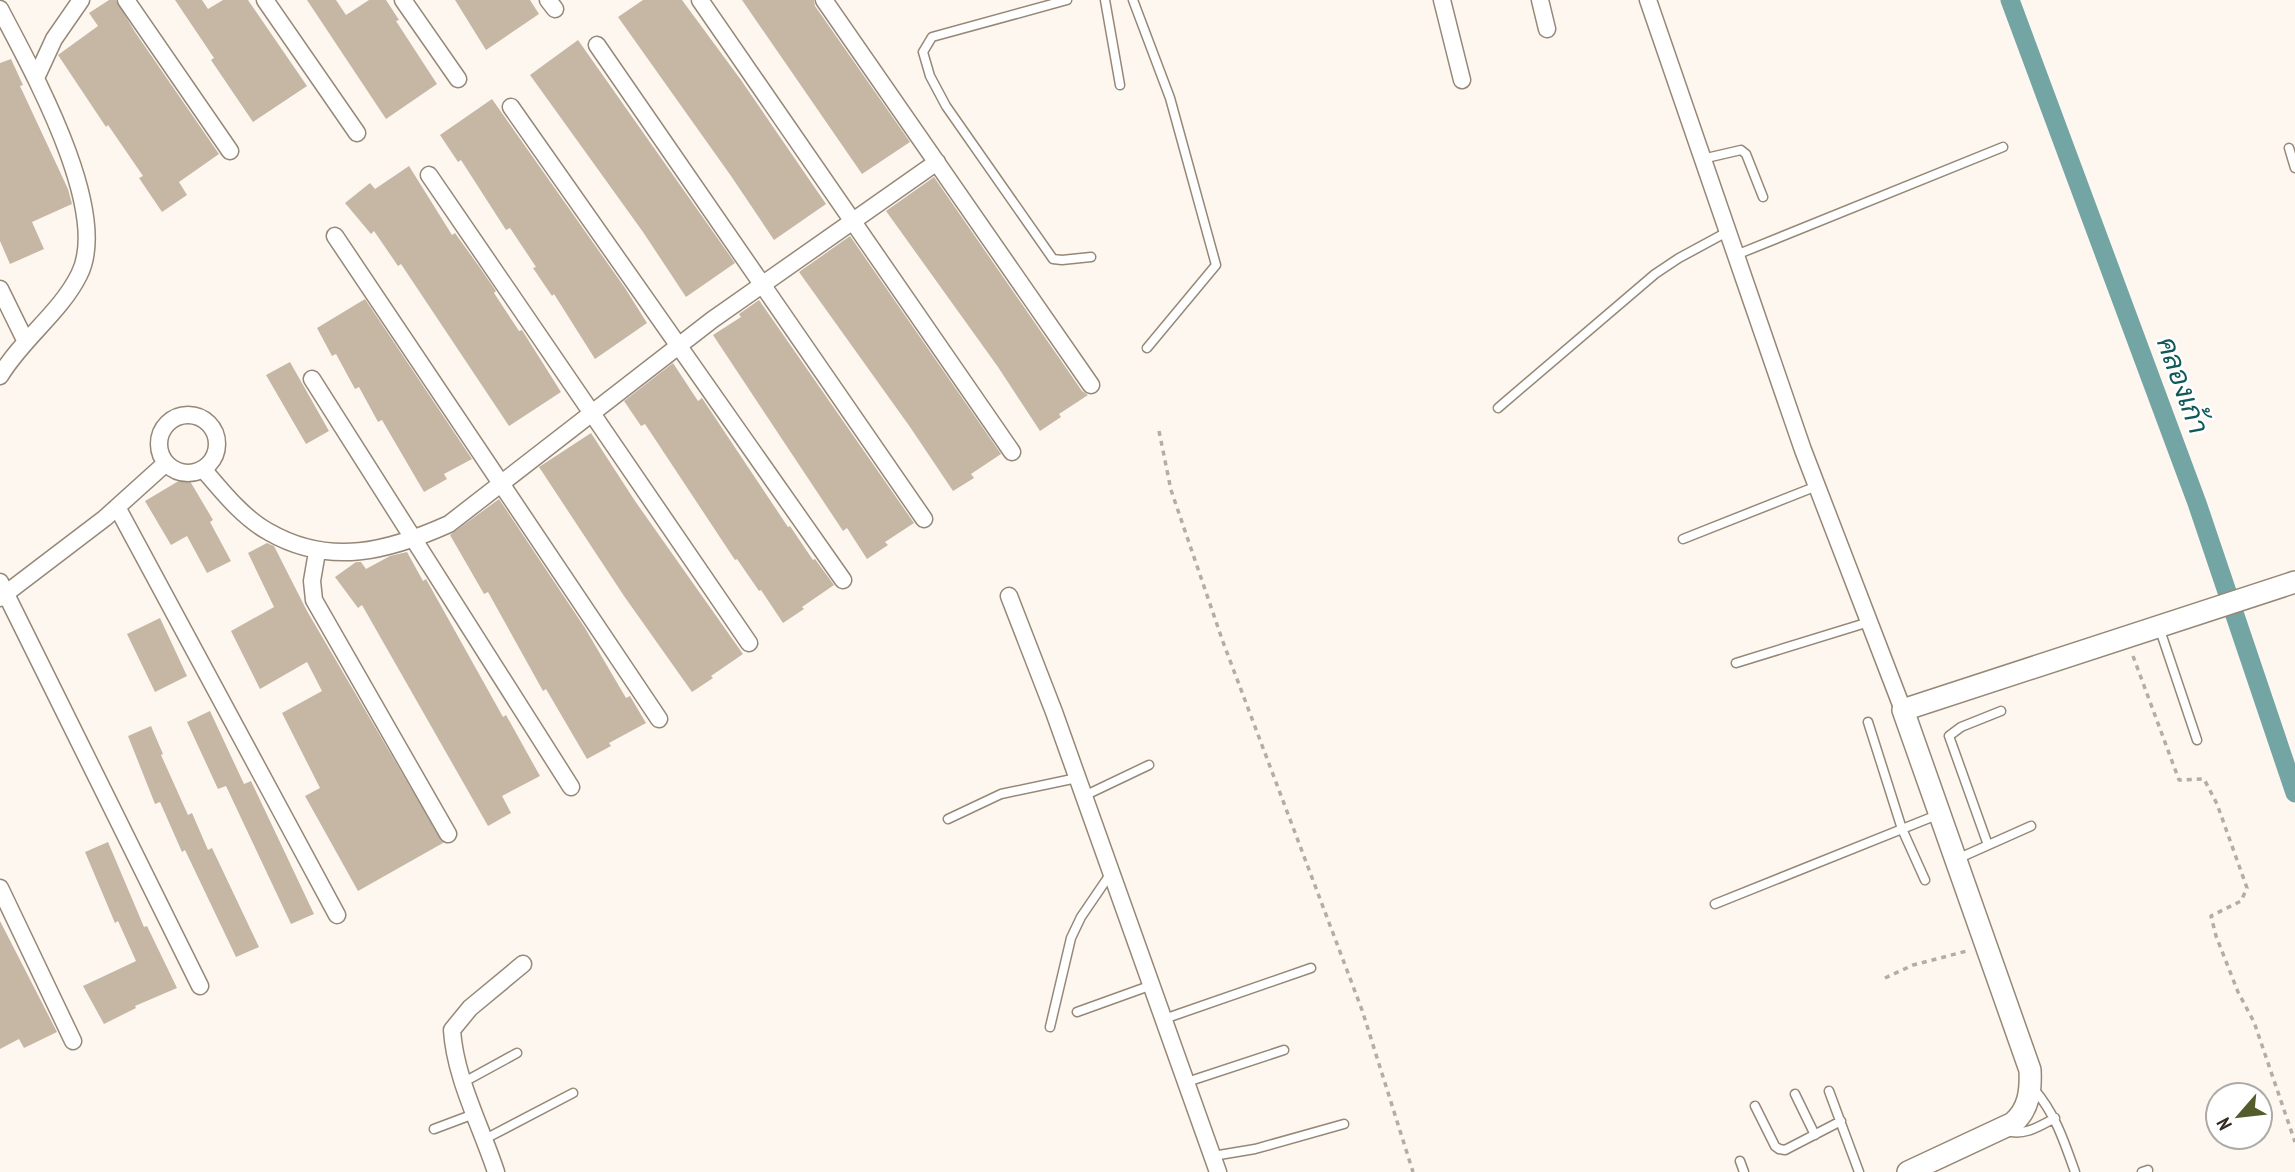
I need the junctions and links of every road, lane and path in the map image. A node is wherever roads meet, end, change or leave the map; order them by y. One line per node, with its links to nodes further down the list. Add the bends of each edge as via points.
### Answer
1 (80, 0): 16 (street)
2 (126, 0): 24 (street)
3 (265, 0): 21 (street)
4 (403, 0): 17 (street)
5 (700, 0): 30 (street)
6 (824, 0): 26 (street)
7 (1067, 0): 34 (lane, via 932,37 923,52 946,106 1053,259)
8 (1105, 0): 19 (lane)
9 (1133, 0): 39 (lane, via 1170,98 1216,265)
10 (1442, 0): 18 (street)
11 (1540, 0): 14 (street)
12 (1648, 0): 25 (street)
13 (0, 9): 16 (street)
14 (1547, 29)
15 (597, 45): 35 (street)
16 (36, 78): 37 (street, via 69,154 83,201 87,238 81,271 71,290)
17 (458, 79)
18 (1462, 80)
19 (1120, 85)
20 (511, 107): 38 (street)
21 (357, 133)
22 (2003, 147): 33 (lane)
23 (2288, 148): 27 (lane)
24 (230, 151)
25 (1702, 159): 29 (lane, via 1741,150); 31 (street)
26 (937, 162): 30 (street); 42 (street)
27 (2295, 168)
28 (429, 175): 44 (street)
29 (1763, 197)
30 (853, 221): 35 (street); 46 (street)
31 (1727, 232): 33 (street); 43 (lane, via 1655,274)
32 (335, 236): 49 (street)
33 (1736, 255): 50 (street)
34 (1091, 257)
35 (762, 284): 38 (street); 52 (street)
36 (0, 289): 37 (street)
37 (26, 342): 40 (street)
38 (679, 345): 44 (street); 56 (street)
39 (1147, 348)
40 (0, 376)
41 (312, 379): 53 (street)
42 (1091, 385)
43 (1499, 408)
44 (592, 413): 49 (street); 63 (street)
45 (1159, 431): 117 (path, via 1171,490 1218,630 1362,1010)
46 (1012, 452)
47 (166, 463): 48 (street, via 184,473); 48 (street, via 159,447 163,429 177,418 194,416 209,425 217,444); 51 (street)
48 (203, 469): 55 (street, via 267,532)
49 (501, 484): 53 (street, via 449,524); 67 (street)
50 (1817, 485): 54 (lane); 60 (street)
51 (117, 508): 58 (street); 85 (street)
52 (924, 519)
53 (413, 539): 55 (street, via 380,550); 72 (street)
54 (1683, 539)
55 (317, 552): 78 (street, via 314,600)
56 (843, 580)
57 (2295, 582): 61 (street)
58 (2, 592): 91 (street)
59 (1009, 596): 71 (street)
60 (1869, 622): 64 (lane); 65 (street)
61 (2159, 627): 62 (street); 69 (lane)
62 (2126, 638): 65 (street); 113 (path, via 2179,780 2204,779 2247,888 2241,901 2211,916)
63 (749, 643)
64 (1736, 663)
65 (1903, 709): 74 (street)
66 (2001, 711): 79 (lane, via 1949,736)
67 (659, 719)
68 (1868, 722): 77 (lane)
69 (2197, 740)
70 (1149, 765): 73 (lane)
71 (1077, 778): 73 (street); 75 (lane, via 1009,791)
72 (570, 787)
73 (1084, 796): 81 (street)
74 (1940, 814): 77 (lane); 80 (street)
75 (948, 819)
76 (2031, 826): 79 (lane)
77 (1902, 829): 82 (lane); 84 (lane)
78 (448, 834)
79 (1988, 845): 80 (lane)
80 (1956, 860): 86 (street)
81 (1111, 873): 90 (street); 94 (lane, via 1070,938)
82 (1925, 880)
83 (0, 888): 95 (street)
84 (1715, 904)
85 (338, 915)
86 (1986, 946): 89 (path, via 1913,965); 100 (street)
87 (523, 964): 98 (street, via 470,1008 452,1030)
88 (1311, 968): 93 (lane)
89 (1885, 978)
90 (1152, 985): 92 (lane); 93 (street)
91 (200, 986)
92 (1077, 1012)
93 (1164, 1019): 99 (street)
94 (1050, 1027)
95 (72, 1041)
96 (1283, 1050): 99 (lane)
97 (517, 1053): 98 (lane)
98 (464, 1082): 105 (street)
99 (1187, 1083): 115 (street)
100 (2031, 1084): 106 (lane); 110 (street, via 2023,1114)
101 (1829, 1091): 107 (lane)
102 (573, 1093): 112 (lane)
103 (1795, 1094): 111 (lane)
104 (1755, 1106): 111 (lane, via 1779,1149)
105 (475, 1113): 109 (lane); 112 (street)
106 (2055, 1118): 110 (lane, via 2018,1134); 121 (lane)
107 (1841, 1121): 111 (lane); 119 (lane)
108 (1344, 1124): 115 (lane)
109 (434, 1129)
110 (2000, 1129): 120 (street)
111 (1815, 1135)
112 (485, 1139): 116 (street)
113 (2295, 1142)
114 (1740, 1161): 118 (lane)
115 (1215, 1164)
116 (496, 1172)
117 (1413, 1172)
118 (1744, 1172)
119 (1859, 1172)
120 (1908, 1172)
121 (2075, 1172)

